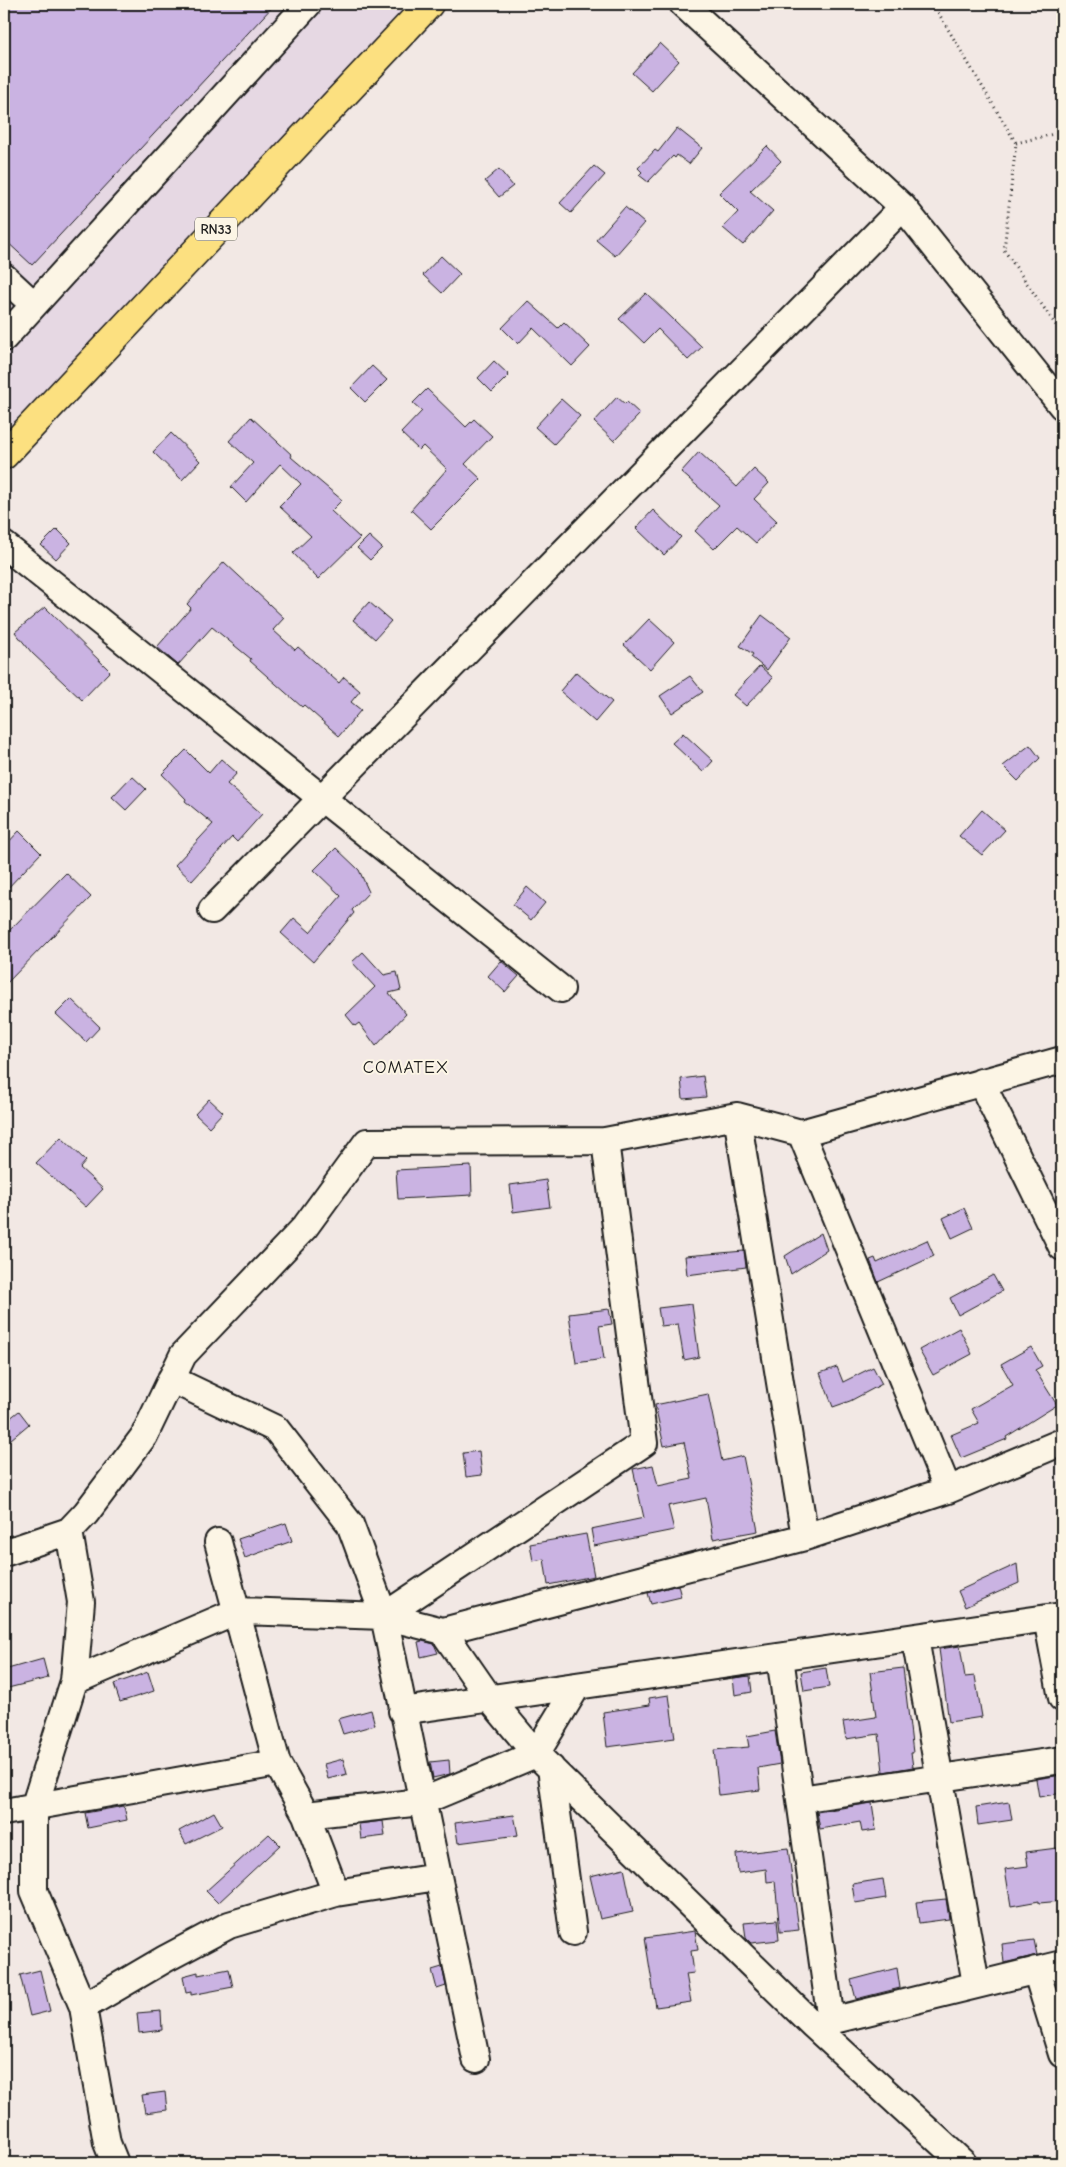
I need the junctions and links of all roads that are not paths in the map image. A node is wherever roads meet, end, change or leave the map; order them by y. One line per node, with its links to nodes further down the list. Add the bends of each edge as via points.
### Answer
1 (308, 4): 6 (street)
2 (429, 4): 9 (main road, RN33)
3 (683, 4): 4 (street)
4 (903, 207): 8 (street); 11 (street)
5 (4, 277): 6 (street)
6 (34, 305): 7 (street)
7 (4, 338)
8 (1062, 406)
9 (4, 455)
10 (4, 545): 11 (street)
11 (322, 798): 12 (street); 13 (street)
12 (212, 910)
13 (561, 989)
14 (1062, 1060): 15 (street)
15 (981, 1082): 17 (street); 19 (street)
16 (737, 1116): 17 (street); 18 (street); 24 (street)
17 (801, 1133): 22 (street)
18 (605, 1141): 20 (street, via 367,1142 305,1227 183,1355); 28 (street, via 644,1444)
19 (1062, 1246)
20 (171, 1379): 23 (street, via 144,1436); 28 (street, via 276,1429 350,1524)
21 (1062, 1442): 22 (street)
22 (948, 1490): 24 (street)
23 (69, 1531): 26 (street); 33 (street, via 81,1602)
24 (805, 1537): 30 (street)
25 (218, 1542): 27 (street)
26 (4, 1553)
27 (238, 1611): 28 (street); 33 (street); 40 (street)
28 (384, 1616): 30 (street); 37 (street)
29 (1055, 1617): 31 (street); 35 (street)
30 (443, 1631): 36 (street)
31 (915, 1638): 32 (street); 41 (street)
32 (780, 1657): 34 (street); 42 (street)
33 (74, 1681): 44 (street)
34 (577, 1686): 36 (street); 39 (street)
35 (1062, 1698)
36 (490, 1699): 37 (street); 39 (street)
37 (402, 1711): 43 (street)
38 (1062, 1760): 41 (street)
39 (544, 1761): 43 (street); 49 (street); 54 (street)
40 (277, 1763): 44 (street); 46 (street)
41 (940, 1778): 42 (street); 52 (street)
42 (800, 1799): 54 (street)
43 (421, 1802): 46 (street); 47 (street)
44 (34, 1808): 45 (street); 53 (street, via 34,1891)
45 (4, 1812)
46 (306, 1815): 48 (street)
47 (437, 1877): 48 (street); 56 (street)
48 (336, 1892): 53 (street, via 229,1926)
49 (573, 1932)
50 (1062, 1964): 51 (street)
51 (1036, 1970): 52 (street); 55 (street)
52 (976, 1984): 54 (street)
53 (83, 2007): 57 (street, via 107,2143)
54 (822, 2023): 58 (street)
55 (1062, 2054)
56 (476, 2059)
57 (114, 2163)
58 (963, 2163)

